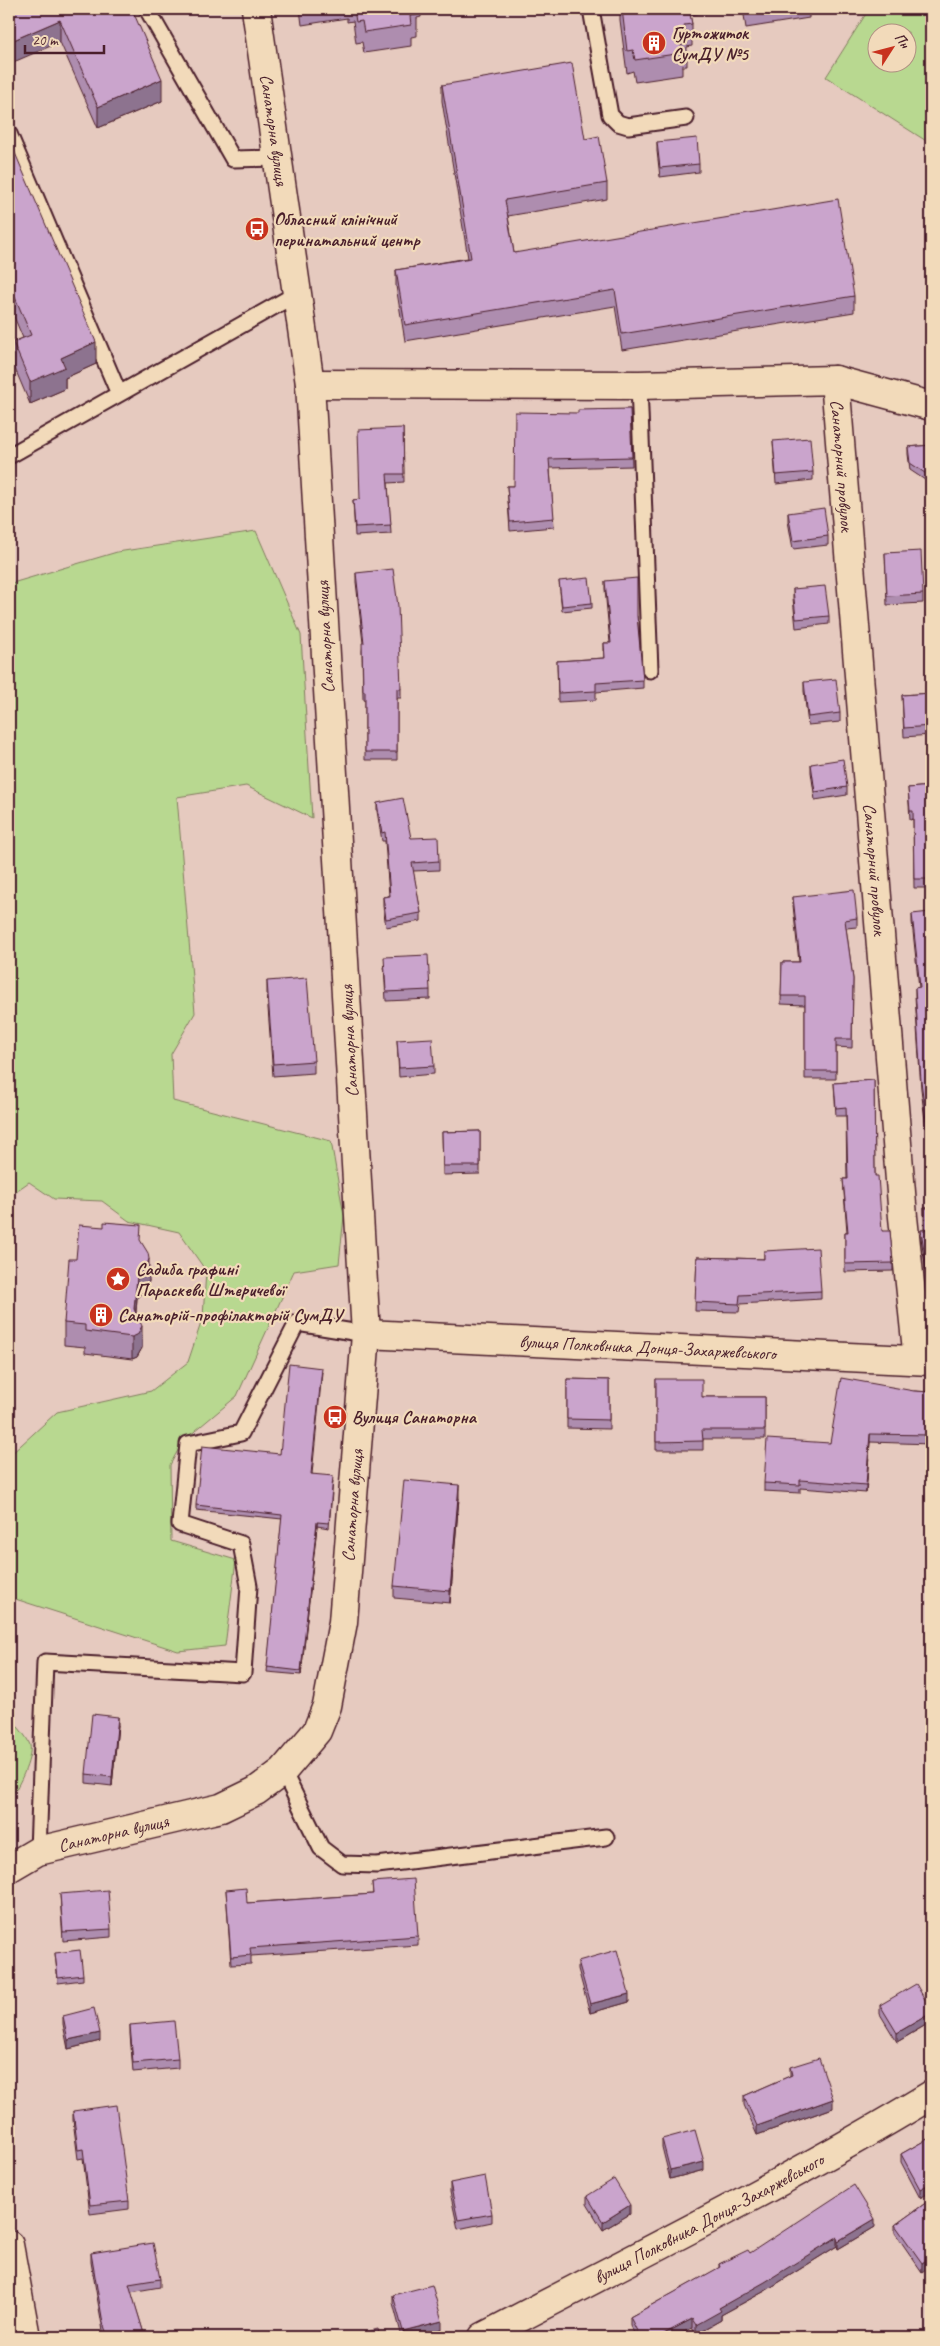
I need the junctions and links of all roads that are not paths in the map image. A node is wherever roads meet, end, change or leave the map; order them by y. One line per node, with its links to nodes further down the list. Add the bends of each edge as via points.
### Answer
1 (147, 9): 6 (lane, via 233,159)
2 (256, 9): 6 (street, Санаторна вулиця)
3 (591, 9): 4 (lane, via 610,115 618,123 628,126)
4 (686, 118)
5 (9, 134): 11 (lane)
6 (278, 158): 7 (street, Санаторна вулиця)
7 (298, 293): 9 (street, Санаторна вулиця); 11 (lane)
8 (835, 380): 10 (street); 12 (street); 16 (street, Санаторний провулок, via 902,1206)
9 (310, 384): 10 (street); 15 (street, Санаторна вулиця)
10 (639, 385): 14 (lane)
11 (119, 394): 13 (lane)
12 (931, 406)
13 (9, 456)
14 (650, 670)
15 (366, 1334): 16 (street, вулиця Полковника Донця-Захаржевського); 17 (street, Санаторна вулиця, via 340,1640 327,1706 318,1730); 19 (lane, via 297,1323 241,1433 188,1444 180,1524 241,1544 249,1586 243,1673 45,1662)
16 (925, 1361)
17 (283, 1771): 18 (lane, via 321,1848 342,1864 377,1865); 19 (street, Санаторна вулиця, via 256,1791 221,1808)
18 (606, 1837)
19 (38, 1851): 20 (street, Санаторна вулиця)
20 (11, 1866)
21 (931, 2095): 24 (street, вулиця Полковника Донця-Захаржевського, via 888,2122)
22 (9, 2245): 23 (street)
23 (26, 2337)
24 (483, 2337)

